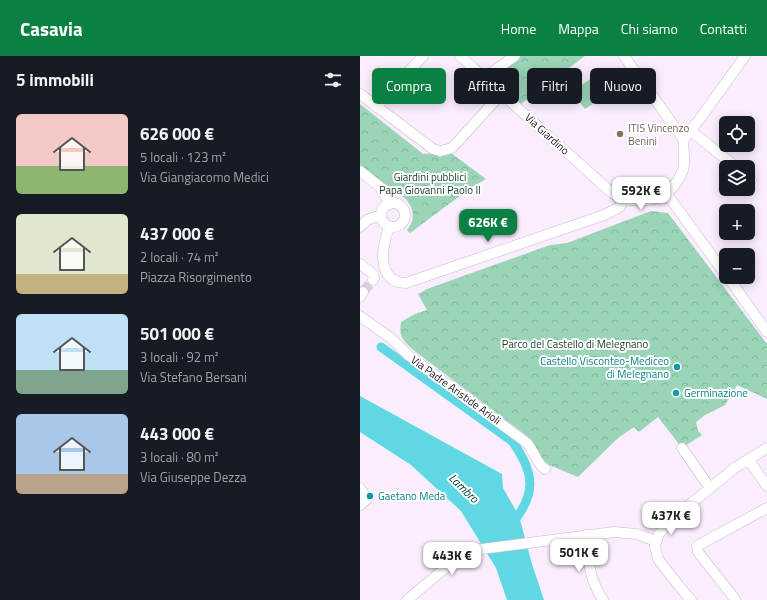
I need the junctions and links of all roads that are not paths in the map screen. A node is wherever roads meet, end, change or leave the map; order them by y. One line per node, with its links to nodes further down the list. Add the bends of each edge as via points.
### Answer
1 (423, 56): 11 (street)
2 (460, 56): 6 (street, Via Giardino)
3 (515, 56): 7 (street)
4 (624, 56): 13 (street)
5 (745, 56): 12 (street)
6 (474, 68)
7 (498, 68)
8 (360, 94): 11 (street)
9 (492, 104): 11 (street, via 452,148 444,151 433,149)
10 (514, 104): 17 (street, Via Giardino)
11 (376, 106)
12 (691, 131): 13 (street); 14 (street)
13 (684, 140): 16 (street, via 683,169)
14 (727, 160)
15 (360, 171): 18 (street, via 380,186)
16 (666, 193): 17 (street, via 645,200); 23 (street)
17 (620, 197): 20 (street, via 620,207 604,215 406,284 393,279 383,266 384,247)
18 (390, 204): 19 (street, via 383,208); 20 (street, via 400,206 404,217 398,226)
19 (381, 216): 20 (street); 21 (street, via 367,220)
20 (390, 226)
21 (360, 227)
22 (360, 264): 24 (street, via 373,274)
23 (719, 265)
24 (373, 280)
25 (733, 284): 27 (street)
26 (360, 316): 31 (street, Via Padre Aristide Arioli, via 392,339 408,355 528,443)
27 (767, 332)
28 (682, 448): 34 (street)
29 (767, 448): 30 (street)
30 (748, 459): 32 (street); 34 (street)
31 (545, 469)
32 (767, 486)
33 (360, 488): 35 (street)
34 (710, 488): 38 (street, via 671,520 661,530)
35 (363, 502)
36 (767, 508): 39 (street, via 697,546 698,552)
37 (586, 535): 38 (street, via 625,532); 40 (street, via 474,550 463,554); 41 (street, via 591,577)
38 (656, 541): 42 (street, via 655,551 660,562)
39 (735, 599)
40 (407, 600)
41 (603, 600)
42 (691, 600)

